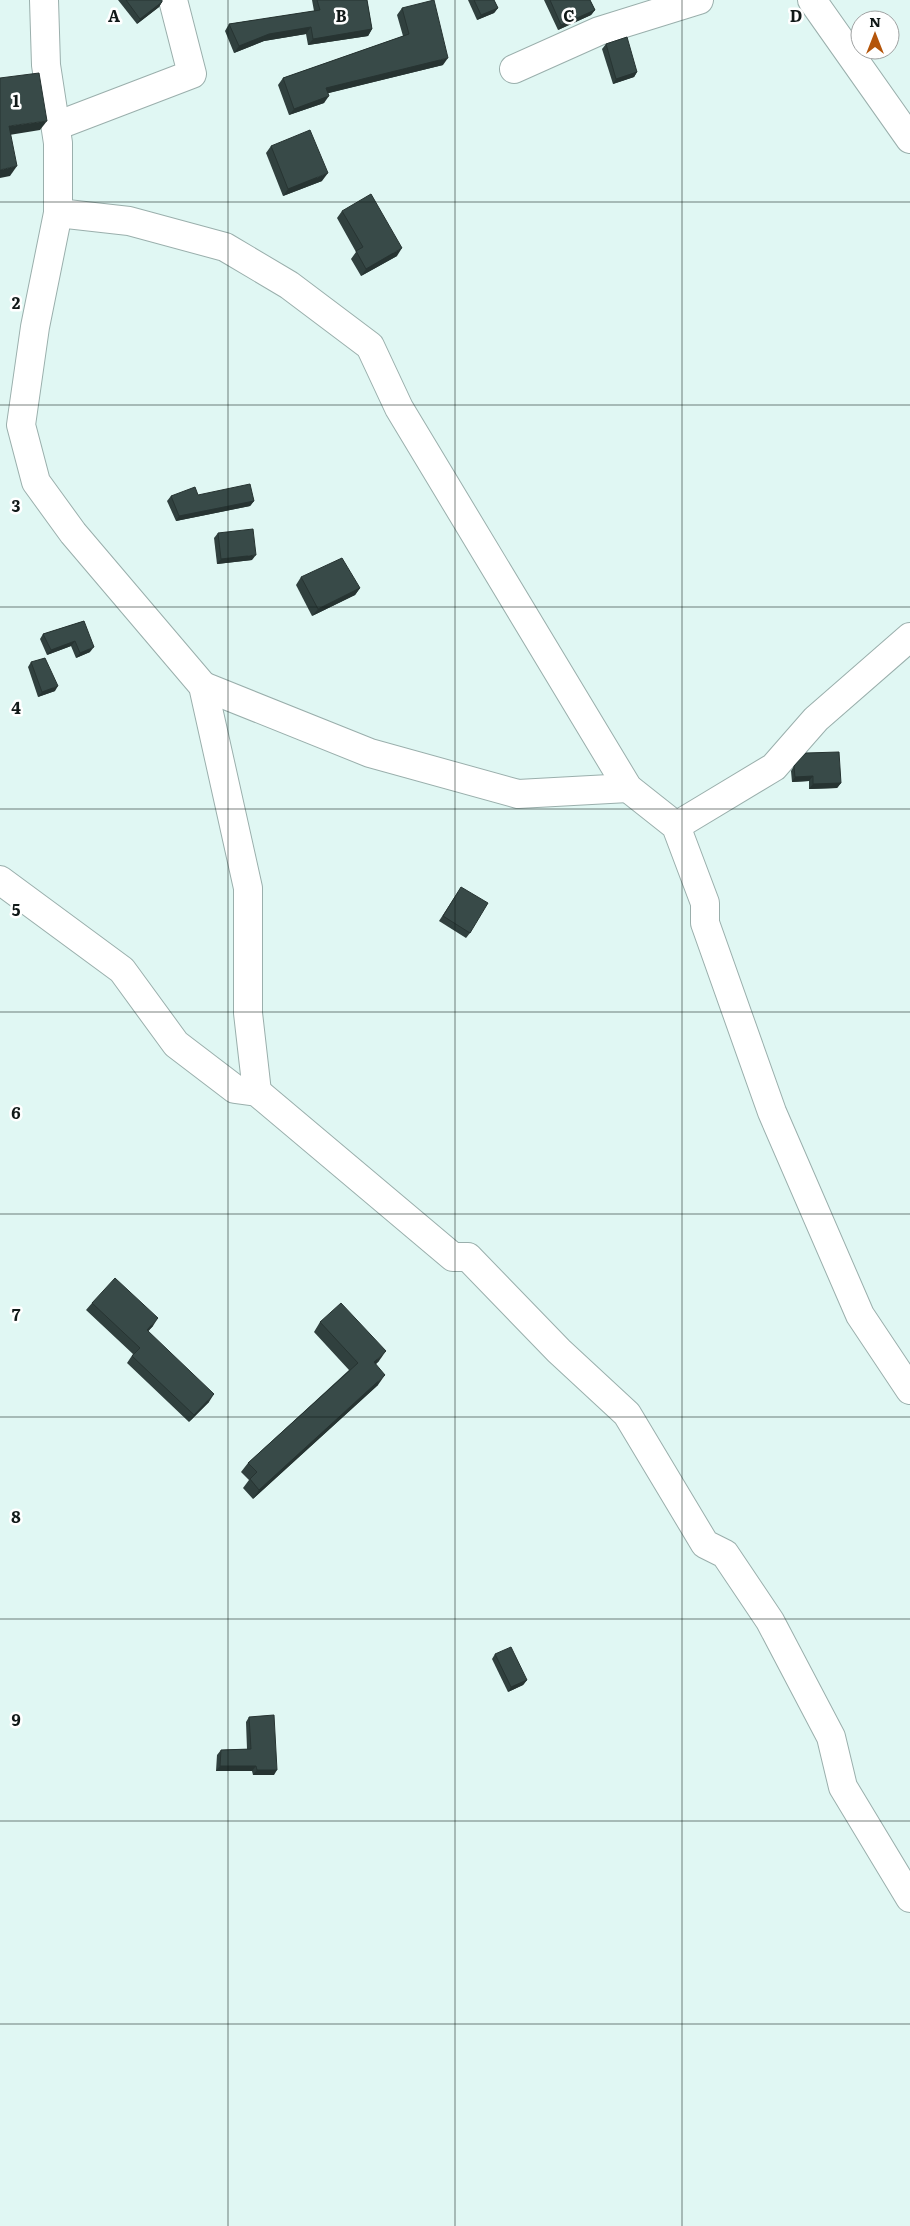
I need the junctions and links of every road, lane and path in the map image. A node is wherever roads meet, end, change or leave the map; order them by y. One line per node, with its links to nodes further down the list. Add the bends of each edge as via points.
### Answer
1 (44, 0): 6 (street, via 46,65)
2 (173, 0): 6 (street, via 192,74)
3 (699, 0): 5 (street, via 598,31)
4 (812, 0): 7 (street)
5 (514, 69)
6 (56, 126): 8 (street)
7 (910, 139)
8 (58, 213): 10 (street, via 35,327 21,425 36,482 74,533); 11 (street, via 128,221 225,246 289,285 370,346 399,408)
9 (910, 637): 12 (street, via 816,719 774,767)
10 (203, 686): 11 (street, via 370,752 518,794); 14 (street, via 248,888 248,1014)
11 (628, 788): 12 (street)
12 (676, 826): 15 (street, via 705,903 705,923 772,1112 860,1315)
13 (0, 880): 14 (street, via 122,970 176,1044 235,1089)
14 (257, 1092): 17 (street, via 453,1257 468,1257 559,1351 627,1414 705,1544 725,1554 770,1621 831,1737 843,1787)
15 (902, 1366): 16 (street)
16 (910, 1390)
17 (910, 1898)

